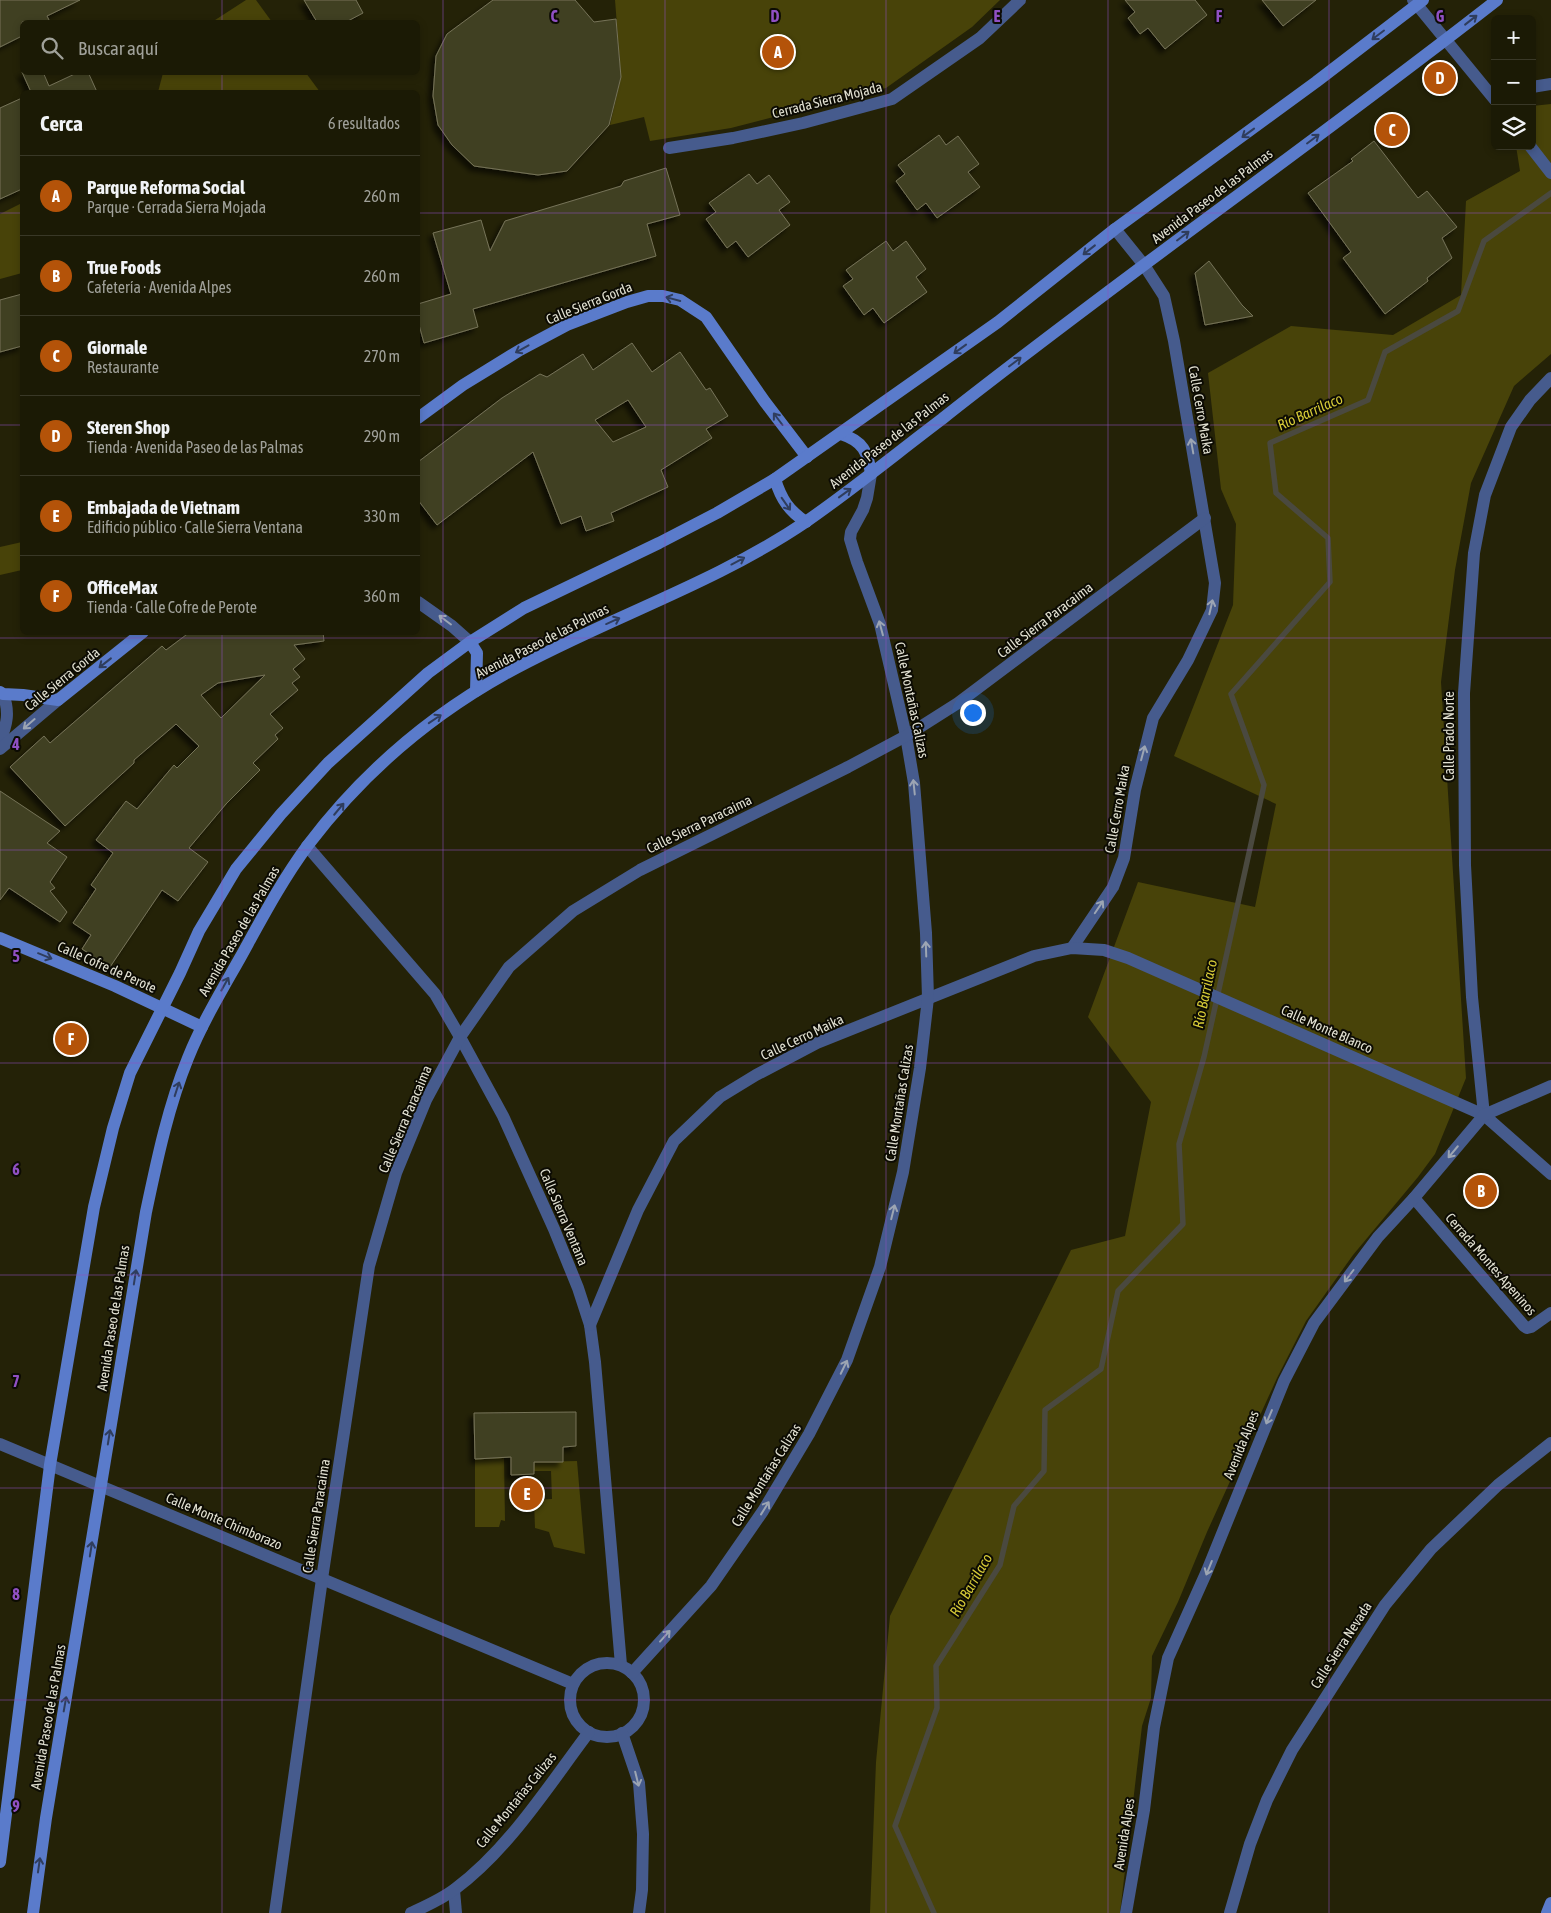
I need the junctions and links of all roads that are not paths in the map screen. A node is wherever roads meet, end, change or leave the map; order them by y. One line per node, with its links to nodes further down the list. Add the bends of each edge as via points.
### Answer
1 (1020, 0): 8 (street, Cerrada Sierra Mojada, via 980,38 892,99 803,123)
2 (1497, 0): 4 (main road, Avenida Paseo de las Palmas, one-way to 2)
3 (1417, 2): 4 (street); 11 (main road, Avenida Paseo de las Palmas, one-way to 11, via 1316,82)
4 (1445, 41): 7 (street); 12 (main road, Avenida Paseo de las Palmas, one-way to 4)
5 (1551, 84): 6 (street)
6 (1536, 86)
7 (1491, 92)
8 (669, 148)
9 (1533, 150): 10 (street)
10 (1551, 173)
11 (1115, 230): 12 (street, Calle Cerro Maika); 15 (main road, Avenida Paseo de las Palmas, one-way to 15, via 998,322)
12 (1144, 265): 17 (main road, Avenida Paseo de las Palmas, one-way to 12); 19 (street, Calle Cerro Maika, one-way to 12, via 1164,296)
13 (1551, 378): 38 (street, Calle Prado Norte, via 1511,427 1485,495 1474,553 1464,693 1465,865 1472,997)
14 (420, 417): 16 (main road, Calle Sierra Gorda, one-way to 14, via 706,317 680,300 663,296 627,302 567,325 463,385)
15 (841, 434): 16 (main road, Avenida Paseo de las Palmas); 17 (main road, via 854,438 864,448)
16 (807, 458): 18 (main road, Avenida Paseo de las Palmas)
17 (871, 474): 20 (main road, Avenida Paseo de las Palmas, one-way to 17); 27 (street, Calle Montañas Calizas, one-way to 17, via 880,624 850,539 864,510)
18 (775, 479): 20 (main road, one-way to 20, via 785,504); 23 (main road, Avenida Paseo de las Palmas, via 659,543 524,608)
19 (1205, 518): 27 (street, Calle Sierra Paracaima, via 958,703); 32 (street, Calle Cerro Maika, one-way to 19, via 1113,886 1124,858 1135,790 1153,718 1188,660 1212,610 1215,583)
20 (806, 522): 24 (main road, Avenida Paseo de las Palmas, one-way to 20, via 574,639 696,584)
21 (420, 603): 23 (street, one-way to 21)
22 (140, 635): 26 (main road, Calle Sierra Gorda, one-way to 26)
23 (470, 642): 24 (main road, via 477,653); 34 (main road, Avenida Paseo de las Palmas, via 384,710 281,814 236,869 199,931)
24 (476, 691): 30 (main road, Avenida Paseo de las Palmas, one-way to 24, via 352,792 397,749)
25 (2, 693): 26 (main road); 28 (street, via 8,708)
26 (58, 700): 29 (street, Calle Sierra Gorda, one-way to 29)
27 (906, 736): 33 (street, Calle Montañas Calizas, one-way to 27, via 920,851); 36 (street, Calle Sierra Paracaima, via 640,870 573,911 509,967)
28 (0, 742)
29 (0, 749)
30 (307, 846): 35 (main road, Avenida Paseo de las Palmas, one-way to 30); 36 (street, Calle Sierra Ventana, via 435,994)
31 (0, 938): 34 (main road, Calle Cofre de Perote, one-way to 34)
32 (1072, 948): 33 (street, Calle Cerro Maika, via 1034,956); 38 (street, Calle Monte Blanco, via 1104,950 1128,958)
33 (928, 998): 42 (street, Calle Cerro Maika, via 817,1043 756,1075 720,1097 680,1135 638,1210); 49 (street, Calle Montañas Calizas, one-way to 33, via 711,1586 763,1511 809,1434 847,1360 880,1267 903,1172)
34 (162, 1008): 35 (main road, Calle Cofre de Perote); 45 (main road, Avenida Paseo de las Palmas, via 130,1073 113,1128 94,1207)
35 (202, 1027): 46 (main road, Avenida Paseo de las Palmas, one-way to 35, via 148,1202 173,1102)
36 (460, 1036): 42 (street, Calle Sierra Ventana, via 503,1116 550,1220); 47 (street, Calle Sierra Paracaima, via 426,1100 396,1173 369,1266)
37 (1551, 1086): 38 (street, Avenida Alpes)
38 (1484, 1114): 39 (street, Calle Monte Blanco); 40 (street, Avenida Alpes, one-way to 40)
39 (1551, 1174)
40 (1414, 1198): 41 (street, Cerrada Montes Apeninos, via 1524,1326 1531,1327); 61 (street, Avenida Alpes, one-way to 61, via 1378,1238 1314,1323 1284,1381 1168,1658 1154,1727)
41 (1551, 1313)
42 (590, 1325): 48 (street, Calle Sierra Ventana)
43 (1551, 1443): 62 (street, Calle Sierra Nevada, via 1498,1485 1431,1550 1385,1605 1292,1750 1250,1844)
44 (0, 1444): 45 (street, Calle Monte Chimborazo)
45 (50, 1465): 46 (street, Calle Monte Chimborazo); 53 (main road, Avenida Paseo de las Palmas)
46 (101, 1485): 47 (street, Calle Monte Chimborazo); 56 (main road, Avenida Paseo de las Palmas, one-way to 46)
47 (322, 1580): 50 (street, Calle Monte Chimborazo); 57 (street, Calle Sierra Paracaima)
48 (621, 1665): 49 (street); 50 (street, via 604,1663 589,1668)
49 (632, 1673): 52 (street, via 641,1685 644,1700 638,1720)
50 (573, 1684): 51 (street, via 570,1697 572,1711 578,1723)
51 (589, 1732): 52 (street, via 600,1736); 54 (street, Calle Montañas Calizas, via 515,1830)
52 (622, 1733): 60 (street, one-way to 60, via 639,1783 643,1834)
53 (0, 1862)
54 (454, 1890): 58 (street, Calle Montañas Calizas); 59 (street)
55 (1551, 1903): 63 (main road)
56 (33, 1913)
57 (275, 1913)
58 (411, 1913)
59 (456, 1913)
60 (639, 1913)
61 (1126, 1913)
62 (1230, 1913)
63 (1547, 1913)

